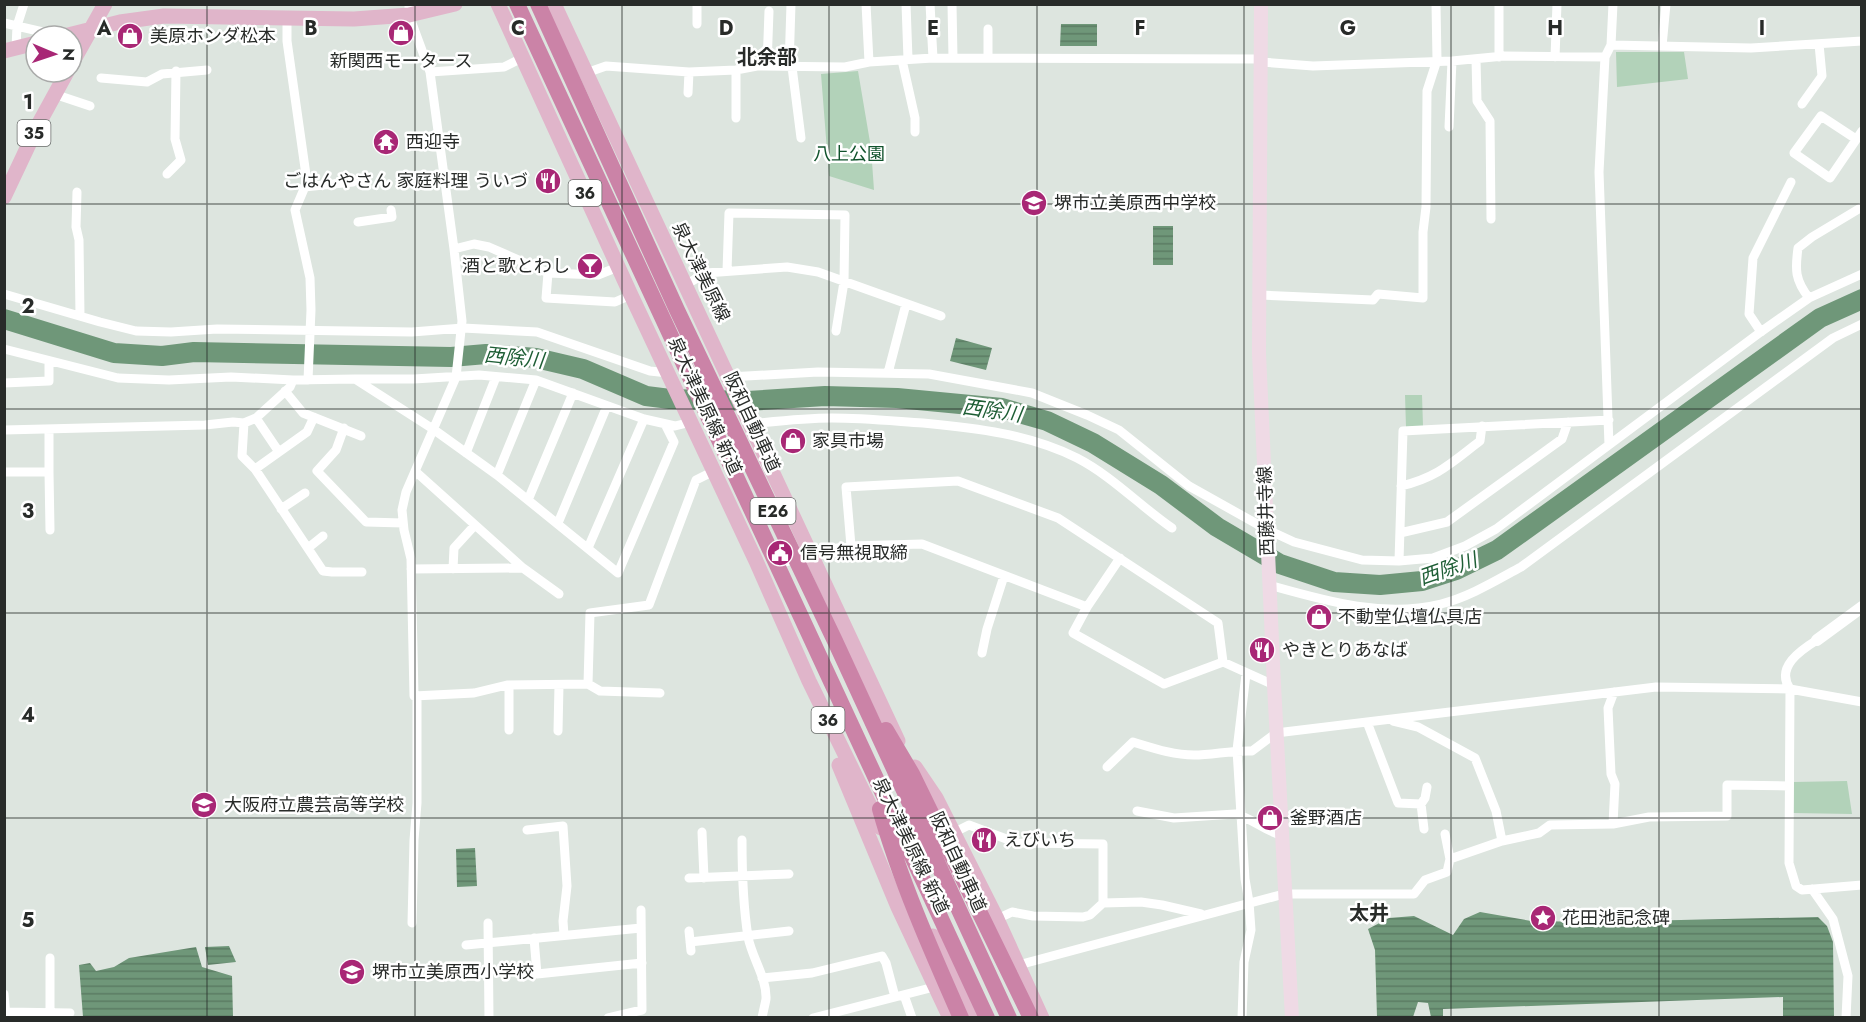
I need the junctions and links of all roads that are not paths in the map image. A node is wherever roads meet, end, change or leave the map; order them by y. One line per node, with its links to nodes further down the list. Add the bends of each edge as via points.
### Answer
1 (24, 4): 25 (street)
2 (105, 4): 27 (main road)
3 (455, 4): 20 (main road)
4 (498, 4): 39 (main road, 泉大津美原線 新道 / 36)
5 (517, 4): 186 (highway, E26)
6 (538, 4): 165 (highway, 阪和自動車道 / E26, via 677,310)
7 (554, 4): 56 (main road)
8 (697, 4): 24 (street)
9 (791, 4): 50 (street)
10 (866, 4): 48 (street)
11 (906, 4): 43 (street)
12 (930, 4): 40 (street)
13 (952, 4): 41 (street)
14 (1260, 4): 45 (main road, 西藤井寺線)
15 (1436, 4): 46 (street)
16 (1499, 4): 36 (street)
17 (1557, 4): 37 (street)
18 (1613, 4): 33 (street)
19 (1666, 4): 34 (street)
20 (409, 10): 22 (main road, via 354,19); 54 (street)
21 (769, 11): 49 (street)
22 (287, 17): 27 (main road, via 164,16); 71 (street, via 287,41 308,182)
23 (4, 23): 25 (street)
24 (697, 24)
25 (17, 26): 26 (street); 35 (street)
26 (24, 28)
27 (92, 28): 29 (main road); 31 (main road)
28 (988, 29): 42 (street)
29 (84, 30)
30 (1862, 41): 32 (street)
31 (84, 42)
32 (1819, 44): 34 (street, via 1751,48); 61 (street, via 1822,76)
33 (1611, 45): 34 (street); 38 (street)
34 (1662, 46)
35 (10, 49)
36 (1498, 57): 37 (street); 44 (street)
37 (1555, 57): 38 (street)
38 (1605, 57): 116 (street, via 1599,172)
39 (522, 58): 54 (street, via 504,67); 79 (main road, 泉大津美原線 新道 / 36)
40 (933, 58): 41 (street); 43 (street)
41 (953, 58): 42 (street)
42 (988, 58): 45 (street)
43 (905, 59): 48 (street); 65 (street)
44 (1476, 59): 47 (street); 76 (street, via 1477,101 1490,121)
45 (1261, 60): 46 (street, via 1313,66); 86 (main road, 西藤井寺線)
46 (1437, 60): 47 (street); 86 (street, via 1427,91 1423,298 1378,294 1372,300)
47 (1452, 61): 64 (street)
48 (869, 62): 50 (street, via 845,67)
49 (767, 66): 50 (street); 52 (street)
50 (790, 67): 67 (street)
51 (207, 70): 53 (street)
52 (736, 70): 55 (street); 63 (street)
53 (176, 71): 57 (street, via 147,82); 68 (street, via 175,140 181,160)
54 (430, 72): 78 (street)
55 (689, 72): 56 (street, via 606,66); 59 (street)
56 (586, 73): 84 (main road, 泉大津美原線)
57 (101, 78)
58 (60, 84): 60 (main road, 35)
59 (688, 93)
60 (54, 94): 62 (street); 73 (main road, 35)
61 (1802, 104)
62 (90, 106)
63 (736, 118)
64 (1449, 127)
65 (915, 132)
66 (1859, 135): 66 (street, via 1830,178 1794,153 1821,116)
67 (801, 138)
68 (167, 174)
69 (353, 182): 71 (street)
70 (1791, 182): 96 (street, via 1753,258 1749,314)
71 (304, 186): 94 (street, via 295,210 310,278)
72 (77, 192): 90 (street)
73 (4, 196)
74 (1862, 207): 88 (street, via 1798,248 1796,268 1800,286)
75 (391, 210): 77 (street, via 392,217)
76 (1491, 219)
77 (358, 222)
78 (454, 249): 81 (street, via 474,244 489,247); 93 (street)
79 (618, 267): 81 (street, via 598,275); 87 (main road, 泉大津美原線 新道 / 36)
80 (727, 271): 83 (street, via 787,267 818,272); 83 (street, via 729,213 845,215); 84 (street, via 706,273)
81 (548, 273): 87 (street, via 546,297 615,302)
82 (1862, 274): 88 (street)
83 (844, 282): 89 (street); 95 (street)
84 (685, 285): 105 (main road, 泉大津美原線)
85 (4, 294): 90 (street)
86 (1260, 295): 145 (main road, 西藤井寺線)
87 (631, 296): 102 (main road, 泉大津美原線 新道 / 36)
88 (1809, 298): 96 (street)
89 (906, 304): 91 (street); 99 (street)
90 (80, 316): 94 (street, via 136,331)
91 (941, 316)
92 (1862, 324): 160 (street, via 1833,338 1521,567 1484,588 1434,605 1376,610)
93 (461, 328): 94 (street, via 412,332); 101 (street); 102 (street, via 537,332)
94 (309, 330): 103 (street)
95 (836, 331)
96 (1761, 332): 127 (street)
97 (4, 349): 98 (street)
98 (49, 361): 106 (street, via 118,378); 108 (street, via 49,381)
99 (888, 373): 105 (street, via 818,372); 145 (street, via 929,374 1032,393 1087,415 1119,430 1189,486)
100 (496, 376): 101 (street); 107 (street); 129 (street)
101 (456, 377): 104 (street); 124 (street)
102 (670, 377): 115 (main road, 泉大津美原線 新道 / 36)
103 (308, 379): 104 (street); 106 (street)
104 (355, 379): 124 (street)
105 (730, 379): 117 (main road, 泉大津美原線 新道)
106 (293, 380): 109 (street)
107 (536, 380): 110 (street); 135 (street)
108 (4, 383)
109 (285, 391): 112 (street, via 303,413); 113 (street)
110 (573, 393): 111 (street); 138 (street)
111 (607, 406): 114 (street); 141 (street)
112 (314, 417): 122 (street); 128 (street, via 307,432)
113 (256, 418): 119 (street); 128 (street)
114 (644, 420): 120 (street); 150 (street)
115 (691, 420): 120 (street, via 675,426); 132 (main road, 泉大津美原線 新道 / 36)
116 (1609, 420): 118 (street); 127 (street)
117 (749, 422): 143 (street, via 834,418 1000,432 1054,447 1080,460); 151 (main road, 泉大津美原線 新道)
118 (1568, 422): 121 (street); 146 (street, via 1562,439 1447,522)
119 (244, 423): 123 (street); 130 (street, via 242,456)
120 (665, 424): 150 (street, via 674,442 618,573)
121 (1482, 426): 136 (street, via 1480,441 1439,472); 136 (street, via 1403,431)
122 (344, 428): 126 (street); 140 (street, via 336,450 317,471 366,522)
123 (49, 429): 125 (street); 134 (street)
124 (433, 429): 129 (street); 131 (street)
125 (4, 430)
126 (361, 436)
127 (1609, 445): 153 (street, via 1496,528 1465,546 1433,558)
128 (279, 452): 130 (street)
129 (466, 453): 135 (street)
130 (255, 470): 139 (street)
131 (415, 471): 140 (street, via 406,492); 142 (street)
132 (714, 471): 158 (main road, 泉大津美原線 新道 / 36); 170 (street, via 696,480 649,605 590,613)
133 (4, 472): 134 (street)
134 (50, 472): 144 (street)
135 (497, 475): 138 (street)
136 (1401, 486): 146 (street)
137 (305, 493): 139 (street)
138 (528, 500): 141 (street)
139 (281, 509): 149 (street)
140 (403, 523): 155 (street)
141 (558, 523): 150 (street)
142 (475, 525): 154 (street); 156 (street, via 454,548)
143 (1172, 528)
144 (50, 530)
145 (1266, 533): 153 (street, via 1362,561); 160 (main road, 西藤井寺線)
146 (1400, 533): 153 (street)
147 (324, 536): 149 (street)
148 (851, 546): 151 (street); 152 (street, via 846,487 958,481 1058,518); 159 (street, via 922,544)
149 (308, 548): 157 (street, via 323,571)
150 (588, 548)
151 (810, 552): 158 (street); 184 (main road, 泉大津美原線 新道)
152 (1120, 558): 162 (street); 167 (street, via 1218,622)
153 (1399, 561)
154 (523, 568): 156 (street); 161 (street)
155 (411, 569): 156 (street); 177 (street, via 413,685)
156 (453, 569)
157 (362, 572)
158 (761, 572): 169 (main road, 泉大津美原線 新道 / 36)
159 (1004, 576): 162 (street); 166 (street)
160 (1269, 582): 173 (main road, 西藤井寺線)
161 (559, 594)
162 (1087, 607): 167 (street, via 1073,633 1164,684)
163 (1862, 607): 164 (street)
164 (1817, 640): 174 (street, via 1793,657 1787,668 1786,683)
165 (835, 641): 246 (highway, 阪和自動車道 / E26); 248 (highway, via 912,774)
166 (982, 653)
167 (1223, 662): 168 (street)
168 (1246, 674): 173 (street); 185 (street)
169 (809, 681): 230 (main road, 泉大津美原線 新道 / 36); 231 (main road, 36, via 814,704)
170 (588, 684): 172 (street); 176 (street, via 600,691)
171 (510, 685): 172 (street); 177 (street, via 474,693); 181 (street)
172 (559, 685): 182 (street)
173 (1274, 685): 183 (main road, 西藤井寺線)
174 (1790, 689): 175 (street, via 1656,687); 178 (street); 188 (street)
175 (1614, 692): 179 (street); 193 (street, via 1608,708 1611,774 1615,784)
176 (660, 693)
177 (417, 696): 215 (street)
178 (1862, 702)
179 (1385, 719): 180 (street); 201 (street, via 1418,727 1475,758 1496,812)
180 (1367, 722): 183 (street); 190 (street, via 1398,803)
181 (510, 730)
182 (558, 731)
183 (1276, 733): 185 (street, via 1252,751); 199 (main road, 西藤井寺線)
184 (901, 747): 197 (main road, via 936,798); 228 (main road, 泉大津美原線 新道)
185 (1237, 750): 187 (street, via 1193,755 1133,742); 192 (street)
186 (864, 755): 243 (highway, via 890,843); 245 (highway, E26)
187 (1107, 767)
188 (1789, 786): 193 (street, via 1727,785 1727,816 1649,817); 208 (street, via 1789,863 1796,886)
189 (1427, 788): 190 (street)
190 (1421, 804): 194 (street)
191 (1137, 811): 192 (street, via 1174,818)
192 (1241, 816): 199 (street); 210 (street)
193 (1613, 825): 201 (street, via 1550,825 1539,833)
194 (1424, 829)
195 (527, 830): 219 (street, via 563,826 567,886)
196 (702, 832): 206 (street)
197 (953, 833): 211 (street, via 969,825 1017,843 1103,844); 214 (main road)
198 (1445, 834): 202 (street)
199 (1281, 835): 209 (main road, 西藤井寺線)
200 (742, 840): 204 (street)
201 (1502, 842): 202 (street)
202 (1450, 859): 209 (street, via 1447,872 1425,880 1414,894)
203 (789, 874): 204 (street)
204 (742, 876): 206 (street); 220 (street)
205 (689, 878): 206 (street)
206 (704, 878)
207 (1862, 885): 208 (street)
208 (1812, 889): 252 (street, via 1833,919 1848,976)
209 (1284, 894): 210 (street); 251 (main road, 西藤井寺線)
210 (1249, 902): 213 (street); 250 (street, via 1251,930 1244,962)
211 (1103, 903): 213 (street, via 1141,902); 214 (street, via 1083,917 1012,912)
212 (641, 910): 217 (street)
213 (1206, 915): 227 (street)
214 (997, 919): 227 (main road)
215 (412, 923)
216 (489, 923): 223 (street)
217 (642, 928): 219 (street); 226 (street)
218 (789, 931): 220 (street)
219 (564, 935): 221 (street)
220 (748, 936): 222 (street); 229 (street)
221 (534, 938): 223 (street); 226 (street, via 537,974)
222 (690, 941)
223 (488, 942): 224 (street); 237 (street)
224 (466, 945)
225 (50, 958): 236 (street)
226 (642, 963): 238 (street, via 642,1010)
227 (1018, 965): 228 (street); 249 (main road)
228 (1000, 970): 230 (street); 247 (main road, 泉大津美原線 新道)
229 (762, 978): 233 (street, via 812,973 882,956); 239 (street, via 766,998)
230 (956, 982): 231 (street); 244 (main road, 泉大津美原線 新道 / 36)
231 (935, 987): 233 (street); 242 (main road, 36)
232 (4, 994): 235 (street)
233 (900, 996): 240 (street); 241 (street)
234 (70, 1013): 236 (street)
235 (6, 1015): 236 (street)
236 (50, 1015)
237 (489, 1017)
238 (608, 1017)
239 (762, 1017)
240 (813, 1017)
241 (912, 1017)
242 (950, 1017)
243 (961, 1017)
244 (972, 1017)
245 (987, 1017)
246 (1009, 1017)
247 (1022, 1017)
248 (1031, 1017)
249 (1042, 1017)
250 (1242, 1017)
251 (1292, 1017)
252 (1846, 1017)

